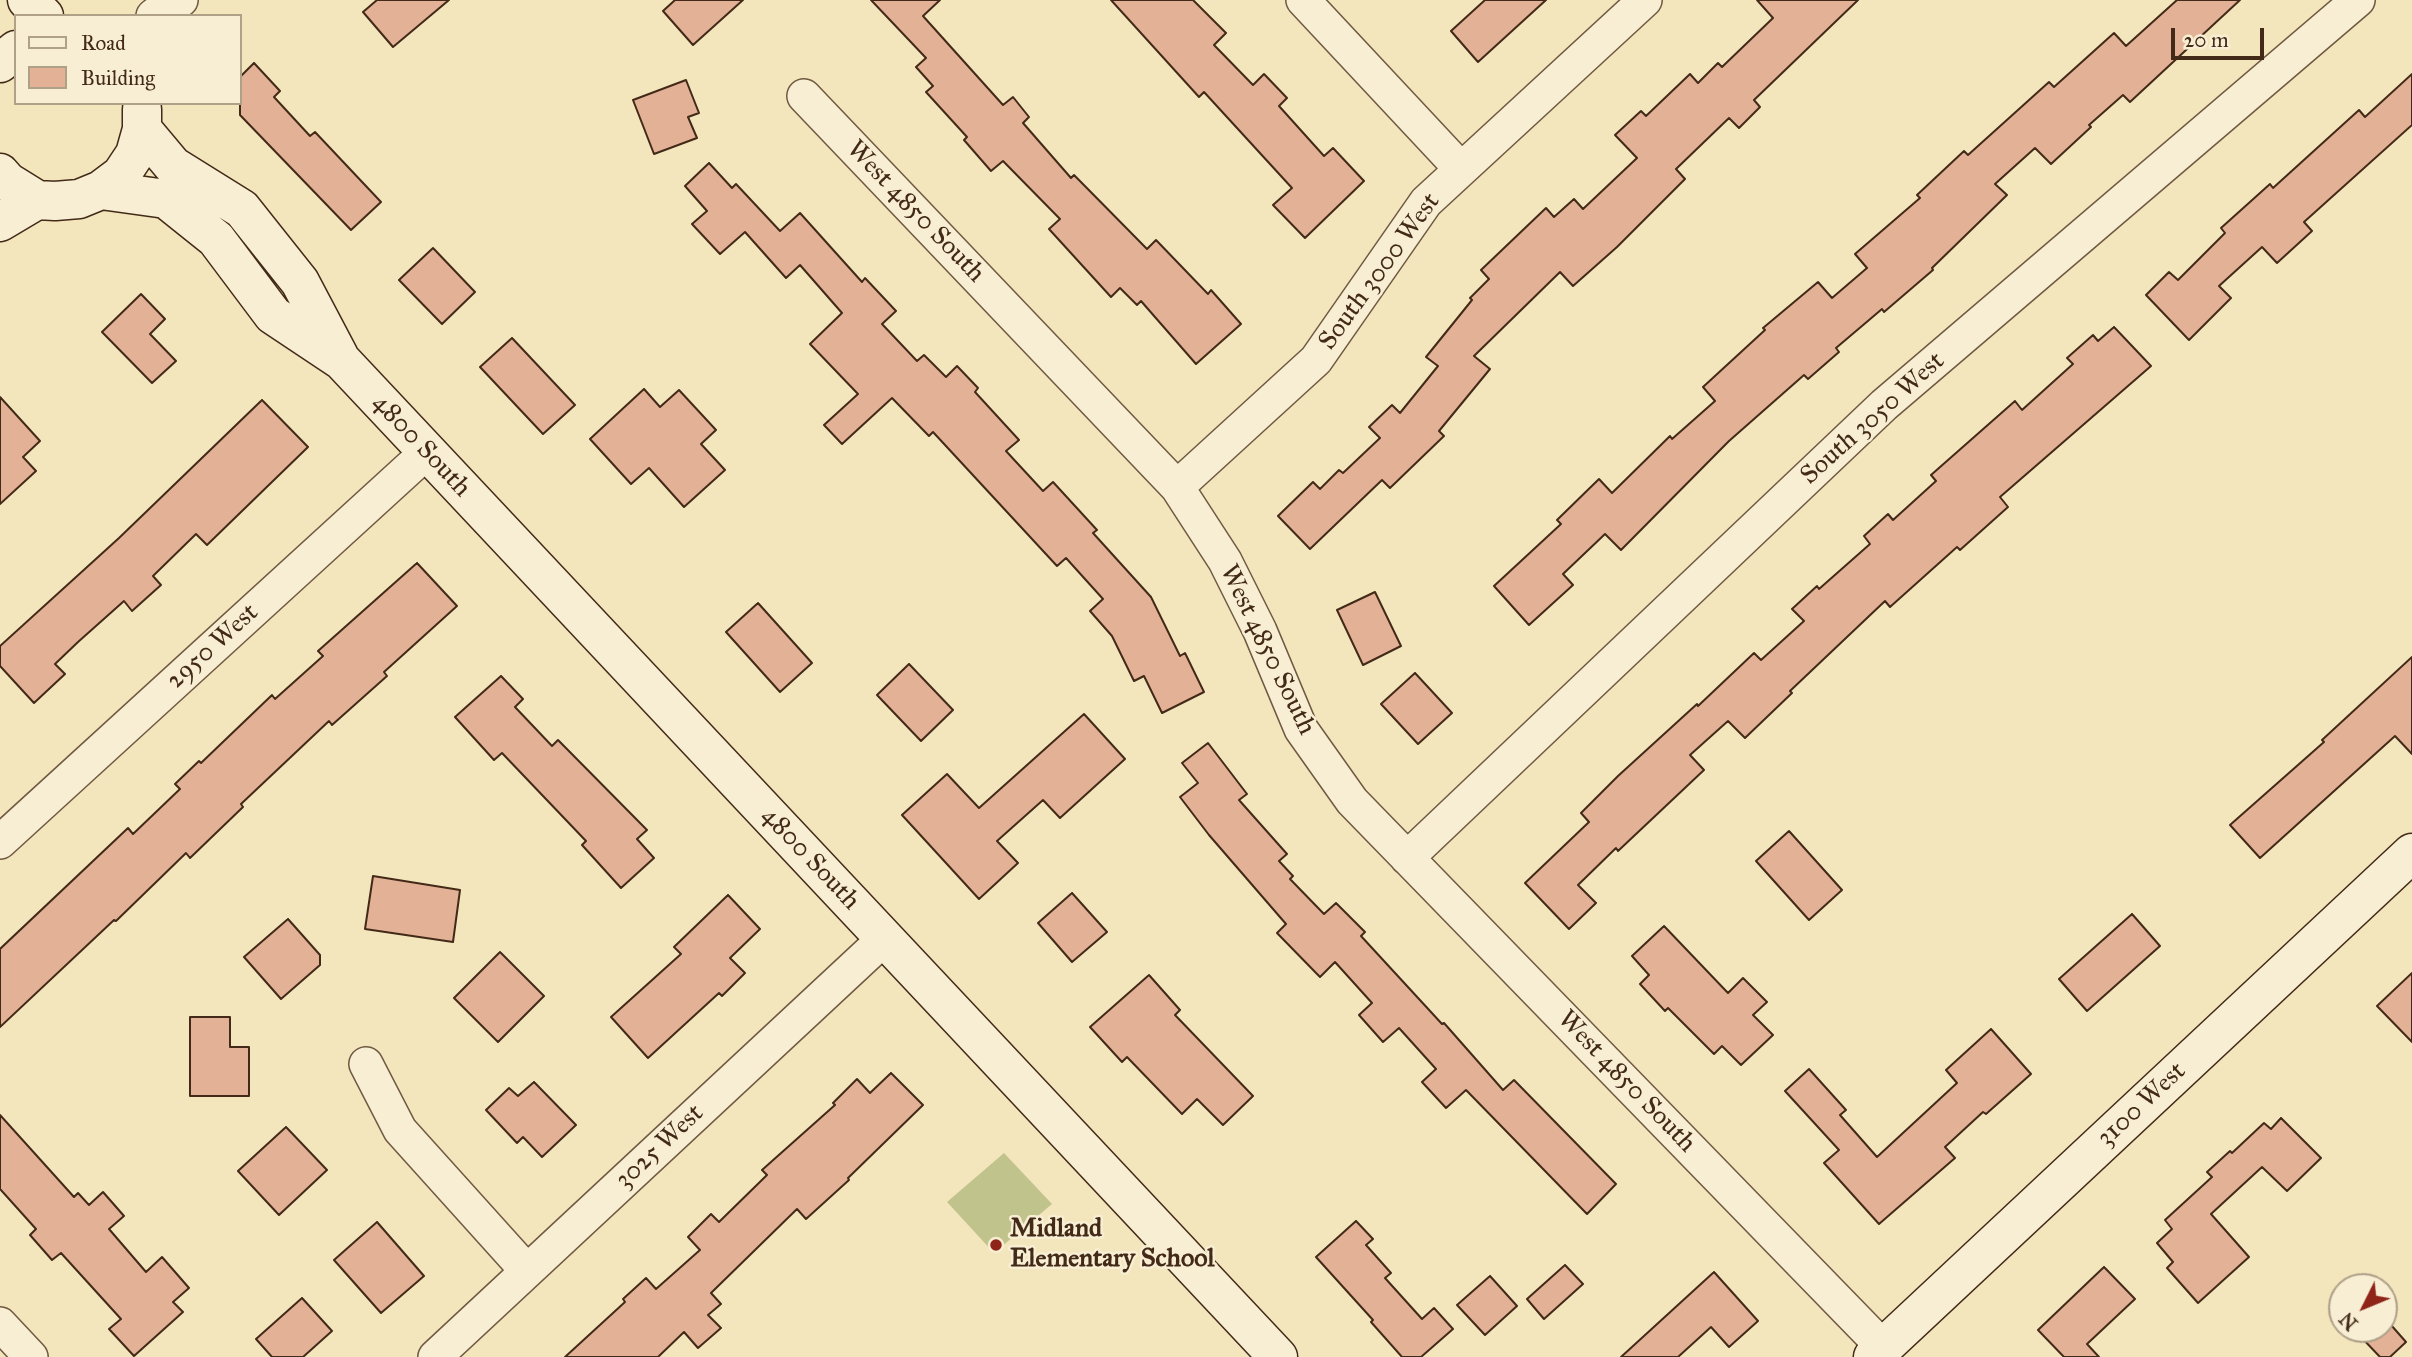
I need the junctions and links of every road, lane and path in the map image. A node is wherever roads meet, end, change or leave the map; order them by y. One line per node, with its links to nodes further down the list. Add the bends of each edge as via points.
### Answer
1 (27, 0): 6 (main road)
2 (181, 0): 7 (street)
3 (1303, 0): 12 (street)
4 (1645, 0): 12 (street, South 3000 West)
5 (2358, 0): 22 (street, South 3050 West, via 1884,405)
6 (42, 14)
7 (155, 14)
8 (14, 52): 9 (main road)
9 (0, 63)
10 (804, 96): 19 (street, West 4850 South)
11 (142, 116): 14 (main road, via 135,154 121,175); 17 (main road, 4800 South, via 173,166 242,209 300,282)
12 (1461, 169): 19 (street, South 3000 West, via 1426,202 1316,360)
13 (0, 173): 15 (main road)
14 (100, 190): 15 (main road, via 79,199); 17 (main road, 4800 South, via 166,199 216,239 273,315)
15 (37, 200): 16 (main road)
16 (0, 222)
17 (342, 361): 18 (main road, 4800 South)
18 (427, 452): 20 (street, 2950 West); 23 (main road, 4800 South)
19 (1177, 486): 22 (street, West 4850 South, via 1225,561 1261,631 1301,729 1352,801)
20 (0, 842)
21 (2412, 853): 27 (main road, 3100 West)
22 (1407, 858): 27 (street, West 4850 South)
23 (884, 938): 25 (street, 3025 West); 30 (main road, 4800 South)
24 (366, 1064): 25 (street, via 400,1130)
25 (527, 1271): 29 (street, 3025 West)
26 (0, 1324): 28 (street)
27 (1878, 1352)
28 (31, 1357)
29 (435, 1357)
30 (1278, 1357)

